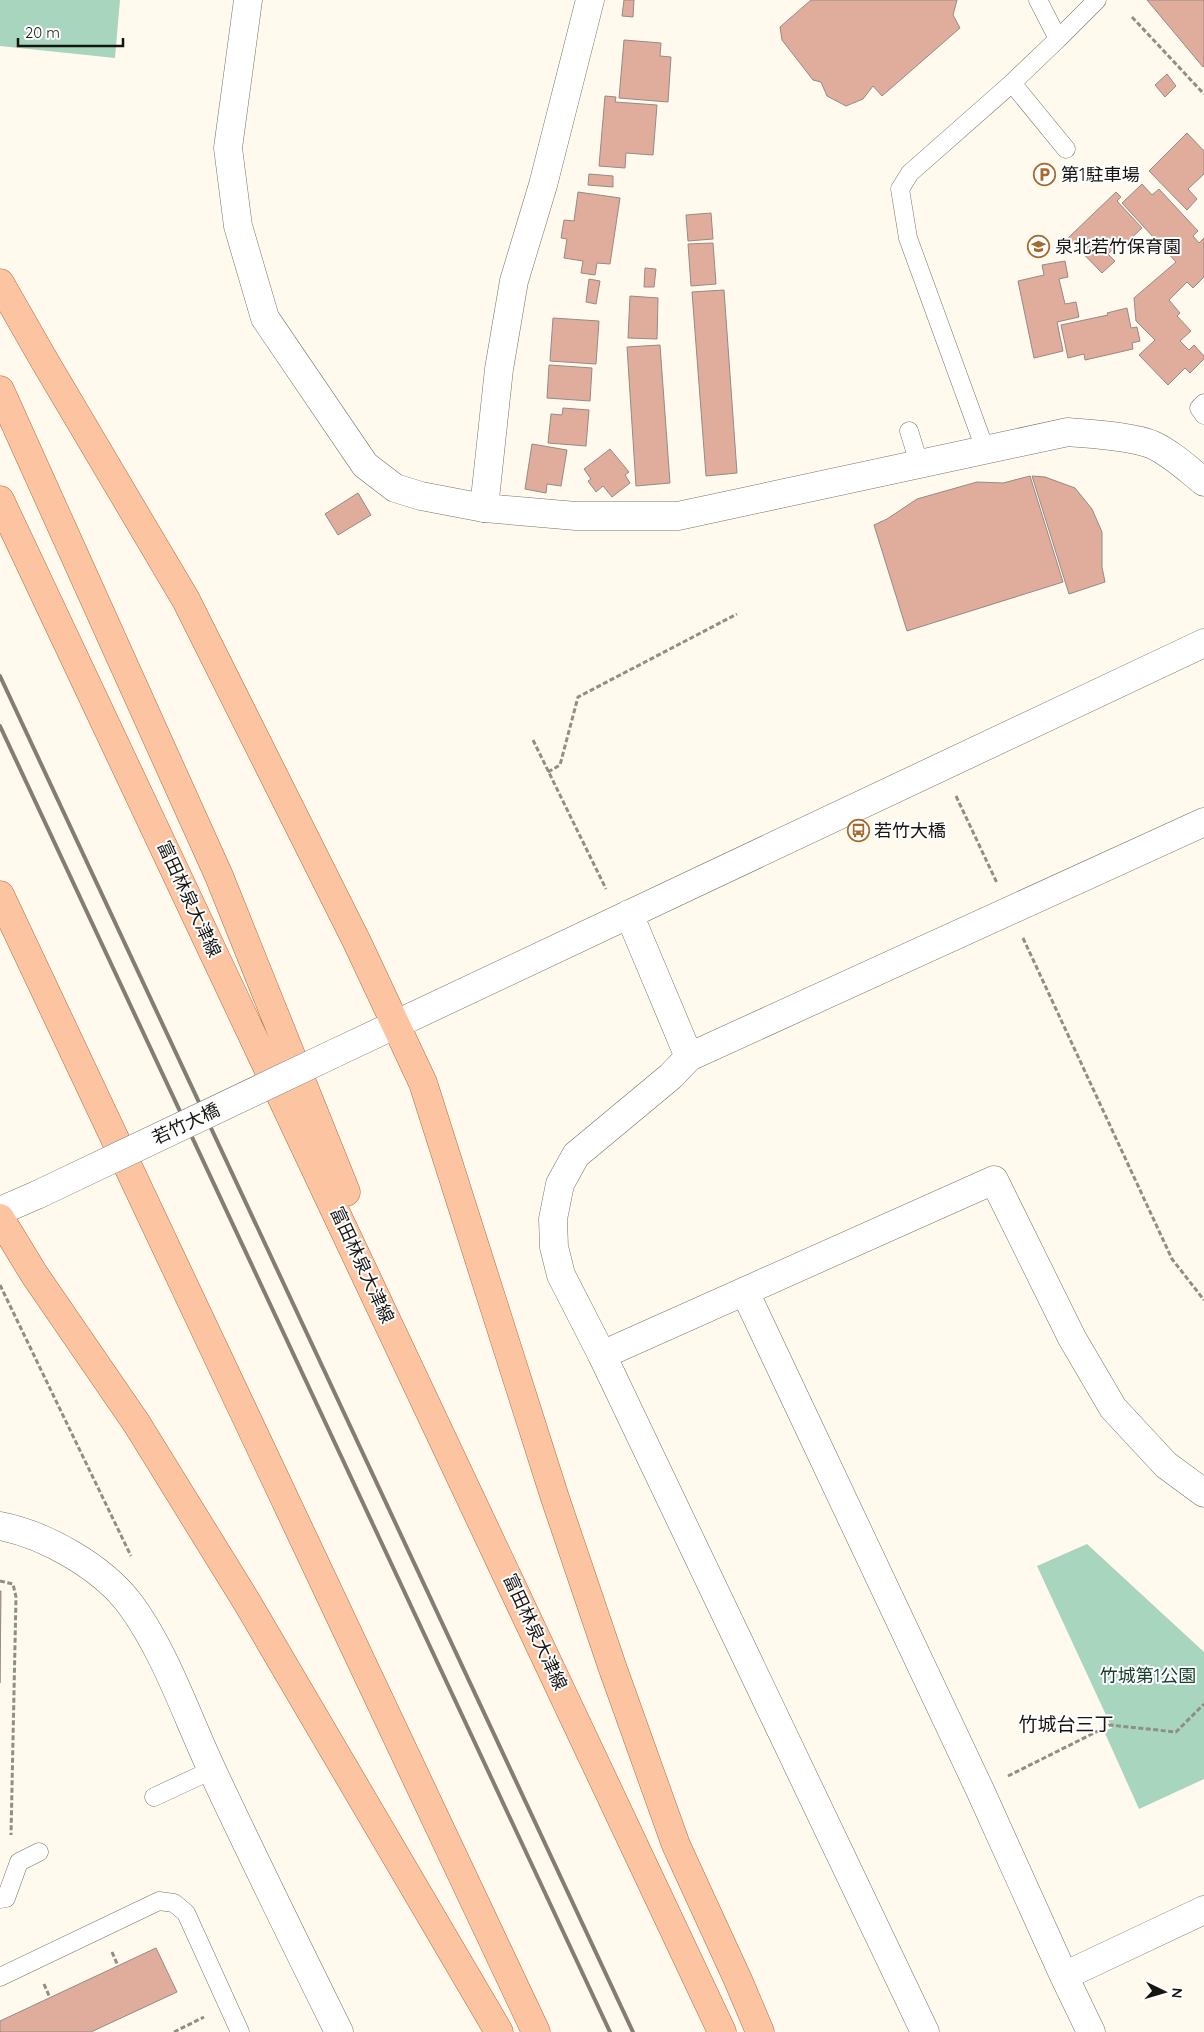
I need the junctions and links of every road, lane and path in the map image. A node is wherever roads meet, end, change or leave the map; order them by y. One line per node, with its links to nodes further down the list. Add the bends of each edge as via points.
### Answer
1 (248, 0): 19 (street, via 228,148 238,226 265,318 365,465 395,488)
2 (590, 0): 19 (street, via 543,185 514,281 499,369)
3 (1038, 0): 6 (lane)
4 (1097, 0): 6 (lane)
5 (1132, 17): 8 (path)
6 (1058, 39): 7 (lane)
7 (1012, 83): 9 (lane); 15 (lane, via 910,173 900,189 908,238)
8 (1204, 94)
9 (1066, 150)
10 (0, 283): 32 (main road, via 186,600 357,942)
11 (0, 390): 40 (main road, via 219,876)
12 (1204, 403): 13 (lane, via 1198,408)
13 (1204, 415)
14 (909, 431): 16 (lane)
15 (985, 449): 16 (street); 17 (street, via 1068,432 1114,436 1152,444)
16 (919, 463): 19 (street, via 678,516 576,516)
17 (1204, 482)
18 (0, 500): 40 (main road, 富田林泉大津線)
19 (484, 508)
20 (737, 614): 23 (path, via 578,697 560,765)
21 (1204, 643): 30 (street, 若竹大橋)
22 (532, 740): 23 (path)
23 (548, 772): 26 (path)
24 (954, 791): 29 (path)
25 (1204, 822): 29 (street)
26 (606, 890)
27 (0, 895): 31 (main road)
28 (0, 909): 31 (main road)
29 (1010, 912): 33 (street); 38 (path, via 1172,1259)
30 (628, 914): 32 (street, 若竹大橋); 33 (street)
31 (26, 951): 60 (main road)
32 (395, 1025): 34 (street, 若竹大橋, bridge); 62 (main road, via 423,1082 555,1498 676,1845)
33 (689, 1057): 39 (street, via 671,1076 576,1155 560,1184 553,1219 556,1256 561,1275)
34 (0, 1210)
35 (0, 1218): 59 (main road, via 34,1274 137,1424 248,1604)
36 (0, 1284): 43 (path)
37 (745, 1292): 39 (street); 41 (street, via 994,1180 1072,1338 1113,1408 1166,1465); 47 (street)
38 (1204, 1300)
39 (602, 1355): 63 (street)
40 (456, 1464): 61 (main road, 富田林泉大津線)
41 (1204, 1493)
42 (0, 1526): 46 (street, via 55,1545 92,1566 130,1604 157,1649)
43 (133, 1561)
44 (0, 1581): 50 (path, via 13,1584 16,1597 11,1843)
45 (1204, 1704): 47 (path, via 1176,1732 1110,1725)
46 (212, 1770): 48 (lane); 58 (street)
47 (980, 1790): 53 (street)
48 (154, 1797)
49 (39, 1852): 50 (lane)
50 (19, 1862): 51 (lane, via 6,1898)
51 (0, 1899)
52 (1204, 1910): 53 (street)
53 (1064, 1976): 64 (street)
54 (0, 1977): 55 (lane, via 159,1902 174,1903 186,1913)
55 (227, 2006): 56 (path); 57 (lane)
56 (174, 2032)
57 (240, 2032)
58 (339, 2032)
59 (499, 2032)
60 (536, 2032)
61 (722, 2032)
62 (760, 2032)
63 (925, 2032)
64 (1091, 2032)

